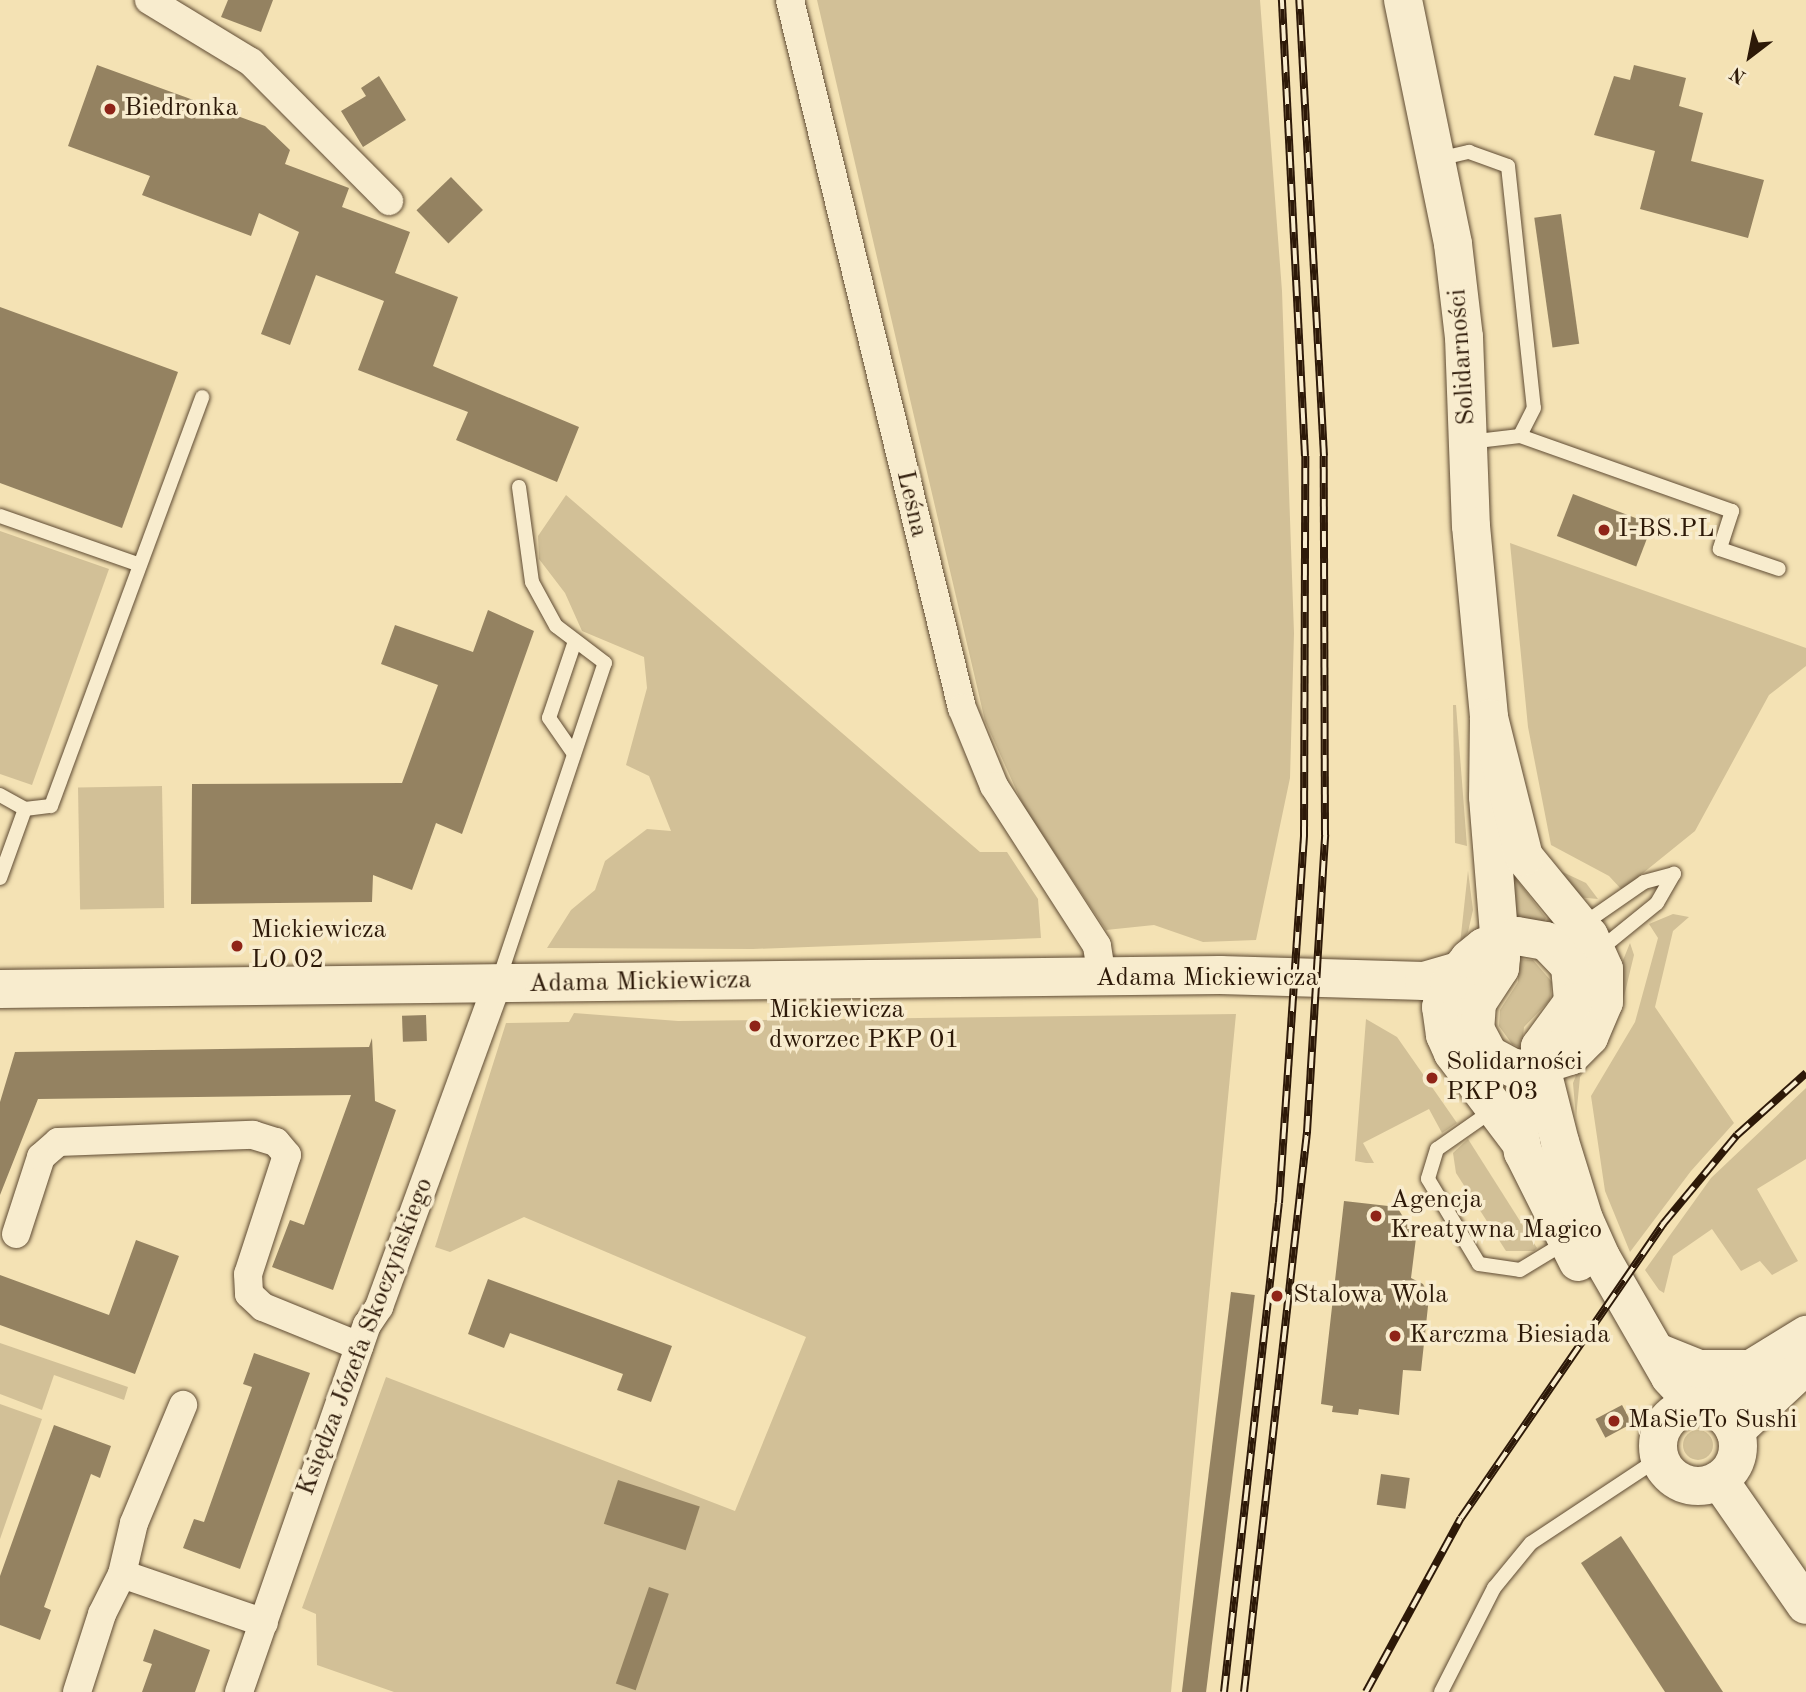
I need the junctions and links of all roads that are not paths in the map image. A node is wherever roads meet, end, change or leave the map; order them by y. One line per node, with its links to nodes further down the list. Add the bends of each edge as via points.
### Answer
1 (149, 0): 5 (street, via 251,62)
2 (790, 0): 22 (street, Leśna, via 954,684 994,786 1047,872 1080,913 1097,946)
3 (1403, 0): 4 (street, Solidarności)
4 (1436, 159): 7 (lane, via 1469,152 1508,166 1534,408); 8 (street, Solidarności, via 1460,288)
5 (389, 201)
6 (202, 397): 11 (lane)
7 (1520, 436): 8 (lane); 12 (lane, via 1732,511 1720,548)
8 (1468, 442): 14 (street, Solidarności)
9 (519, 487): 13 (lane, via 532,582 556,626)
10 (0, 516): 11 (lane)
11 (140, 565): 17 (lane, via 51,806)
12 (1779, 569)
13 (575, 640): 15 (lane, via 549,718); 15 (lane, via 605,663)
14 (1489, 718): 19 (street, Solidarności, via 1488,796); 20 (street, Solidarności, via 1524,858)
15 (575, 754): 24 (lane)
16 (0, 794): 17 (lane)
17 (25, 809): 18 (lane)
18 (0, 878)
19 (1501, 940): 20 (street); 21 (street, via 1484,947); 27 (street, Solidarności, via 1500,968 1483,991 1474,1015)
20 (1576, 940): 20 (lane, via 1657,903 1674,874 1644,882); 28 (street, Solidarności, via 1570,966 1575,985 1567,1014 1540,1047)
21 (1458, 971): 23 (street, Adama Mickiewicza, via 1424,981); 26 (street, via 1443,997)
22 (1102, 978): 23 (street, Adama Mickiewicza, via 1220,975); 24 (street, Adama Mickiewicza)
23 (1363, 982): 26 (street, Adama Mickiewicza)
24 (497, 984): 25 (street, Adama Mickiewicza); 34 (street, Księdza Józefa Skoczyńskiego, via 379,1307)
25 (0, 989)
26 (1442, 1021): 27 (street, Adama Mickiewicza); 29 (street, via 1454,1052)
27 (1487, 1052): 28 (street, Adama Mickiewicza, via 1513,1068); 30 (street, Solidarności, via 1511,1094)
28 (1541, 1067): 35 (street, via 1584,1219)
29 (1494, 1109): 30 (street); 32 (lane, via 1437,1149 1428,1180 1479,1265 1520,1269)
30 (1518, 1139): 32 (street)
31 (16, 1234): 34 (street, via 41,1157 58,1142 253,1135 276,1142 286,1155 248,1274 249,1294 263,1307)
32 (1567, 1241): 39 (street)
33 (1806, 1335): 37 (street)
34 (359, 1346): 44 (street, Księdza Józefa Skoczyńskiego)
35 (1657, 1352): 37 (street, via 1699,1369); 39 (street)
36 (1806, 1365): 39 (street)
37 (1751, 1369): 39 (street)
38 (183, 1405): 42 (street, via 134,1523)
39 (1712, 1434): 40 (street, via 1658,1440); 40 (street, via 1707,1485 1681,1482); 41 (street); 43 (street)
40 (1662, 1463): 47 (lane, via 1646,1467 1531,1543 1494,1588)
41 (1806, 1562)
42 (122, 1574): 44 (street); 45 (street, via 102,1614)
43 (1806, 1605)
44 (264, 1623): 46 (street, Księdza Józefa Skoczyńskiego)
45 (78, 1692)
46 (239, 1692)
47 (1441, 1692)

